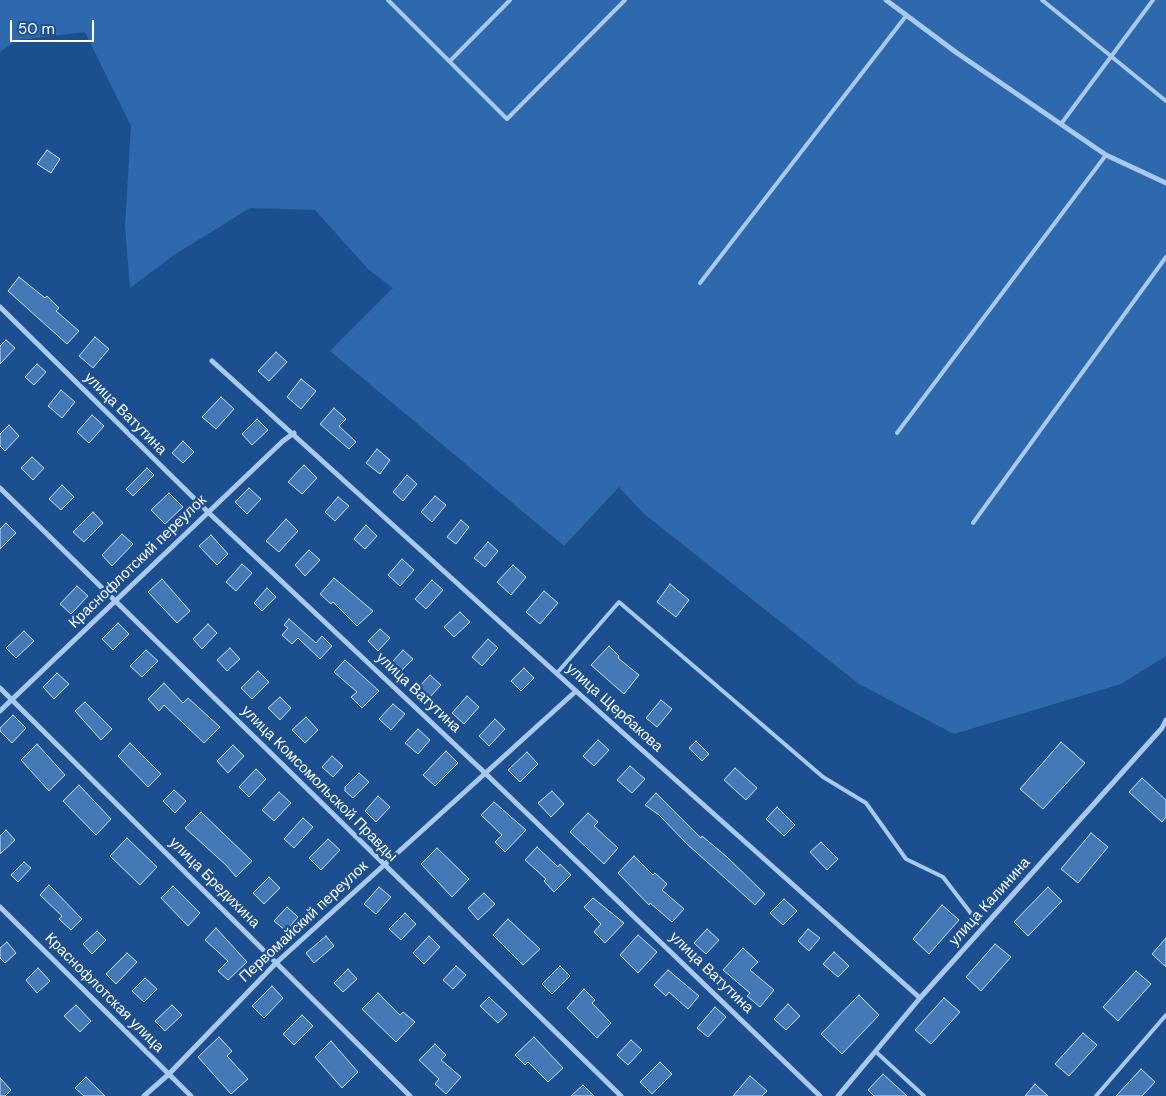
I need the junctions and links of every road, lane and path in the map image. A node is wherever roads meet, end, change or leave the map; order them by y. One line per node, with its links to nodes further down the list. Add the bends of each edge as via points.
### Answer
1 (510, 0): 9 (lane)
2 (625, 0): 9 (lane, via 507,119)
3 (886, 0): 7 (street)
4 (1042, 0): 8 (lane)
5 (1153, 0): 8 (lane)
6 (390, 1): 9 (lane)
7 (906, 16): 11 (street); 15 (lane)
8 (1111, 57): 10 (lane); 11 (lane)
9 (450, 61)
10 (1166, 101)
11 (1061, 124): 12 (street)
12 (1106, 155): 13 (street); 18 (lane)
13 (1166, 183)
14 (1166, 256): 22 (lane)
15 (700, 282)
16 (0, 307): 21 (street, улица Ватутина)
17 (212, 361): 19 (street, улица Щербакова)
18 (897, 433)
19 (294, 434): 21 (street, Краснофлотский переулок); 24 (street, улица Щербакова)
20 (0, 488): 23 (street, улица Комсомольской Правды)
21 (209, 513): 23 (street, Краснофлотский переулок); 31 (street, улица Ватутина)
22 (973, 523)
23 (116, 600): 27 (street, Краснофлотский переулок); 32 (street, улица Комсомольской Правды)
24 (557, 673): 26 (street, улица Щербакова); 34 (lane, via 619,602 823,777 866,803 906,859 942,877)
25 (0, 688): 27 (street, улица Бредихина)
26 (576, 691): 31 (street, Первомайский переулок); 36 (street, улица Щербакова)
27 (12, 700): 28 (street, Краснофлотский переулок); 35 (street, улица Бредихина)
28 (0, 711)
29 (1166, 720): 30 (street, улица Калинина)
30 (1164, 729): 34 (street, улица Калинина)
31 (485, 773): 32 (street, Первомайский переулок); 44 (street, улица Ватутина)
32 (383, 865): 35 (street, Первомайский переулок); 43 (street, улица Комсомольской Правды)
33 (0, 907): 39 (street, Краснофлотская улица)
34 (983, 929): 36 (street, улица Калинина)
35 (276, 963): 39 (street, Первомайский переулок); 42 (street, улица Бредихина)
36 (920, 998): 38 (street, улица Калинина)
37 (1166, 1015): 47 (lane)
38 (875, 1051): 45 (street, улица Калинина); 46 (lane)
39 (169, 1074): 40 (street, Первомайский переулок); 41 (street, Краснофлотская улица)
40 (144, 1096)
41 (191, 1096)
42 (410, 1096)
43 (621, 1096)
44 (820, 1096)
45 (838, 1096)
46 (924, 1096)
47 (1096, 1096)

